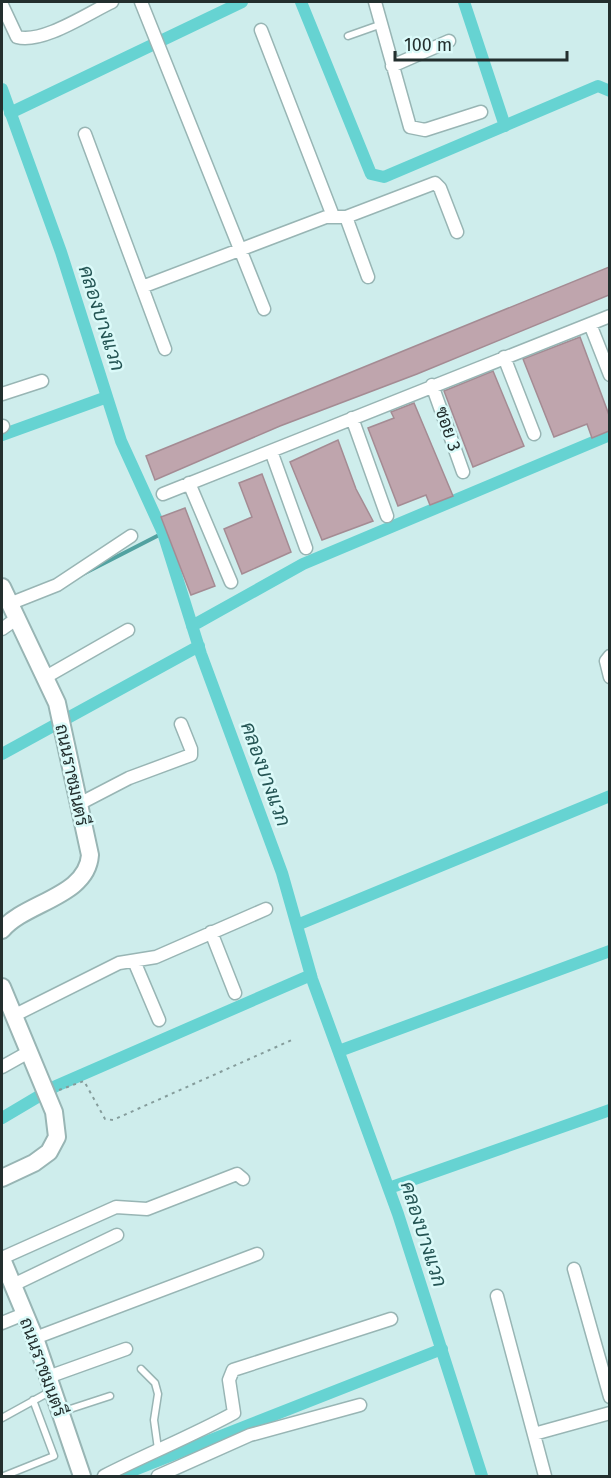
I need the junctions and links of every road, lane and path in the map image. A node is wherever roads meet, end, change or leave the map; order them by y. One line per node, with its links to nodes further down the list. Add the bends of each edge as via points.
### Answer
1 (112, 2): 4 (street, via 31,39 17,37)
2 (375, 2): 5 (street)
3 (142, 3): 14 (street)
4 (2, 5)
5 (382, 24): 7 (lane); 9 (street)
6 (261, 30): 12 (street)
7 (348, 36)
8 (449, 41): 9 (street)
9 (392, 66): 10 (street, via 410,127 424,130)
10 (481, 112)
11 (85, 134): 16 (street)
12 (339, 217): 13 (street, via 435,183); 14 (street); 15 (street)
13 (456, 232)
14 (240, 248): 16 (street); 17 (street)
15 (369, 277)
16 (142, 287): 20 (street)
17 (264, 309)
18 (609, 316): 19 (street)
19 (590, 324): 21 (street); 22 (street)
20 (165, 349)
21 (504, 357): 24 (street); 27 (street)
22 (609, 375)
23 (42, 381): 25 (street)
24 (432, 385): 26 (street); 29 (street, ซอย 3)
25 (2, 394)
26 (352, 418): 28 (street); 32 (street)
27 (534, 434)
28 (271, 452): 30 (street); 34 (street)
29 (463, 472)
30 (189, 483): 31 (street); 35 (street)
31 (162, 494)
32 (387, 516)
33 (131, 536): 37 (street)
34 (306, 548)
35 (231, 582)
36 (2, 587): 37 (street, ถนนราชมนตรี)
37 (12, 611): 38 (street); 42 (street, ถนนราชมนตรี)
38 (2, 629)
39 (128, 630): 42 (street)
40 (609, 656): 41 (street)
41 (609, 677)
42 (44, 678): 44 (street, ถนนราชมนตรี, via 60,715)
43 (181, 724): 44 (street, via 191,755 129,778)
44 (77, 805): 46 (street, ถนนราชมนตรี, via 90,855 82,878)
45 (266, 909): 47 (street)
46 (2, 928)
47 (212, 933): 48 (street, via 156,957); 50 (street)
48 (134, 961): 51 (street, via 119,963); 52 (street)
49 (2, 987): 51 (street)
50 (235, 993)
51 (13, 1016): 54 (street)
52 (159, 1020)
53 (294, 1039): 56 (path, via 113,1119 105,1119 84,1081)
54 (27, 1053): 55 (street); 56 (street)
55 (2, 1067)
56 (48, 1094): 57 (street, via 57,1137 49,1152)
57 (2, 1178)
58 (243, 1179): 61 (street, via 237,1174 147,1209 116,1207)
59 (117, 1235): 61 (street)
60 (257, 1254): 67 (street)
61 (5, 1269): 64 (street, ถนนราชมนตรี)
62 (574, 1269): 69 (street)
63 (496, 1296): 79 (street)
64 (24, 1314): 66 (street); 67 (street, ถนนราชมนตรี)
65 (391, 1319): 80 (street, via 233,1370 229,1380 234,1413)
66 (2, 1323)
67 (35, 1338): 71 (street, ถนนราชมนตรี)
68 (126, 1349): 71 (street)
69 (605, 1360): 73 (street)
70 (141, 1369): 80 (lane, via 155,1383 158,1394 154,1420)
71 (51, 1383): 74 (lane); 76 (street, ถนนราชมนตรี)
72 (110, 1396): 76 (lane)
73 (609, 1397)
74 (33, 1400): 78 (lane); 81 (lane, via 54,1456)
75 (360, 1405): 84 (street, via 250,1435)
76 (60, 1412): 82 (street, ถนนราชมนตรี)
77 (609, 1413): 79 (street)
78 (2, 1418)
79 (534, 1434): 85 (street)
80 (158, 1449): 83 (street)
81 (4, 1476)
82 (82, 1476)
83 (104, 1476)
84 (158, 1476)
85 (545, 1476)

